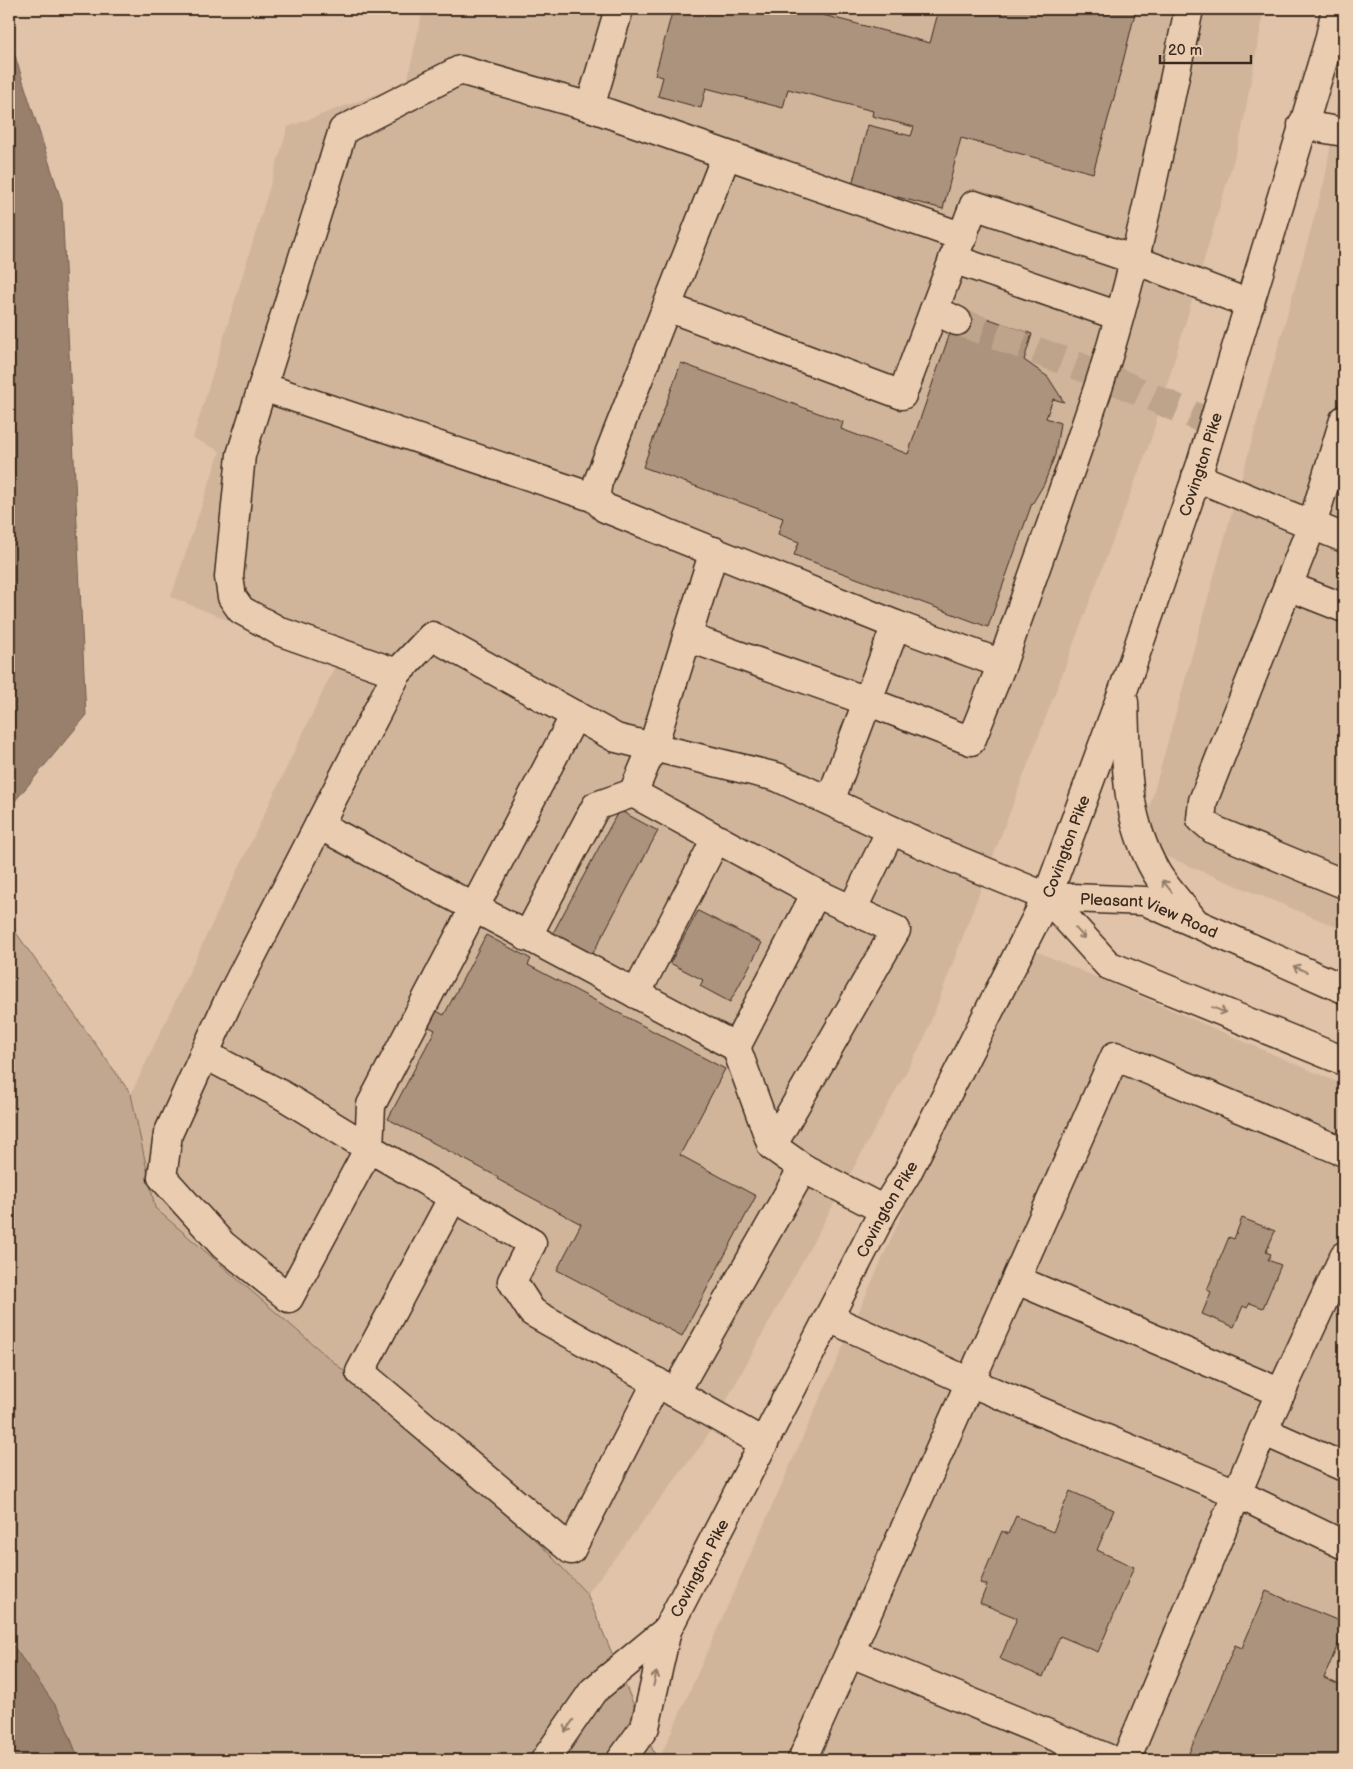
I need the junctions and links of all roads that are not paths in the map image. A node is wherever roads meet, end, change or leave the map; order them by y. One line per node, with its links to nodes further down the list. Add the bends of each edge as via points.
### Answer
1 (619, 9): 4 (main road)
2 (1189, 9): 9 (main road)
3 (1336, 9): 5 (main road, Covington Pike)
4 (590, 107): 7 (main road); 13 (main road, via 460,70 343,130)
5 (1302, 125): 6 (main road); 10 (main road, Covington Pike)
6 (1344, 132)
7 (726, 156): 8 (main road); 11 (main road)
8 (958, 248): 9 (main road, via 974,205); 11 (main road, via 946,316 902,395); 12 (main road)
9 (1135, 260): 10 (main road); 12 (main road)
10 (1250, 304): 15 (main road, Covington Pike)
11 (666, 307): 16 (main road, via 598,482)
12 (1119, 316): 24 (main road, via 1102,375)
13 (263, 387): 16 (main road); 25 (main road, via 242,455 230,577 232,597 241,610 281,632)
14 (1344, 420): 17 (main road)
15 (1196, 477): 17 (main road); 26 (main road, Covington Pike)
16 (595, 498): 19 (main road, via 605,508)
17 (1312, 525): 18 (main road); 20 (main road)
18 (1344, 538)
19 (714, 551): 22 (main road); 23 (main road)
20 (1288, 586): 21 (main road); 35 (main road, via 1203,801 1201,819 1214,830)
21 (1344, 608)
22 (896, 625): 24 (main road); 27 (main road)
23 (687, 637): 27 (main road); 29 (main road)
24 (1002, 664): 27 (main road, via 971,741)
25 (397, 673): 28 (main road, via 432,636); 32 (main road)
26 (1124, 688): 37 (main road, Covington Pike); 40 (main road, one-way to 26, via 1157,873 1137,829 1127,783)
27 (867, 701): 31 (main road)
28 (575, 715): 29 (main road, via 616,738); 38 (main road)
29 (653, 746): 30 (main road); 31 (main road, via 777,777)
30 (633, 793): 34 (main road); 41 (main road, via 596,806)
31 (830, 801): 33 (main road)
32 (319, 825): 38 (main road); 45 (main road)
33 (891, 830): 37 (main road); 39 (main road)
34 (716, 839): 36 (main road); 43 (main road)
35 (1344, 884)
36 (816, 893): 39 (main road); 44 (main road)
37 (1047, 897): 40 (main road, Pleasant View Road, via 1145,901); 46 (main road, Pleasant View Road, one-way to 46, via 1108,965); 52 (main road, Covington Pike, via 907,1173)
38 (474, 908): 41 (main road); 48 (main road, via 371,1105)
39 (852, 910): 47 (main road, via 896,930)
40 (1197, 924): 42 (main road, Pleasant View Road, one-way to 40)
41 (527, 937): 43 (main road)
42 (1344, 989)
43 (636, 994): 44 (main road)
44 (736, 1047): 47 (main road)
45 (204, 1054): 48 (main road, via 282,1095); 48 (main road, via 168,1134 162,1177 223,1245 289,1298)
46 (1344, 1061)
47 (772, 1146): 50 (main road)
48 (369, 1148): 51 (main road)
49 (1344, 1152): 54 (main road, via 1115,1056)
50 (803, 1168): 52 (main road); 57 (main road)
51 (454, 1197): 57 (main road, via 532,1243 512,1281 532,1312); 57 (main road, via 360,1372 571,1550)
52 (884, 1210): 55 (main road, Covington Pike)
53 (1344, 1256): 58 (main road)
54 (1017, 1280): 56 (main road); 58 (main road)
55 (829, 1318): 56 (main road); 60 (main road, Covington Pike)
56 (972, 1383): 62 (main road); 65 (main road)
57 (666, 1388): 60 (main road)
58 (1281, 1393): 59 (main road)
59 (1263, 1431): 61 (main road); 62 (main road)
60 (764, 1443): 64 (main road, Covington Pike)
61 (1344, 1467)
62 (1236, 1493): 63 (main road); 70 (main road)
63 (1344, 1545)
64 (667, 1630): 66 (main road, Covington Pike, one-way to 66, via 593,1691); 67 (main road, Covington Pike, one-way to 64, via 645,1727)
65 (851, 1653): 68 (main road); 69 (main road)
66 (545, 1760)
67 (621, 1760)
68 (802, 1760)
69 (1112, 1760)
70 (1126, 1760)

